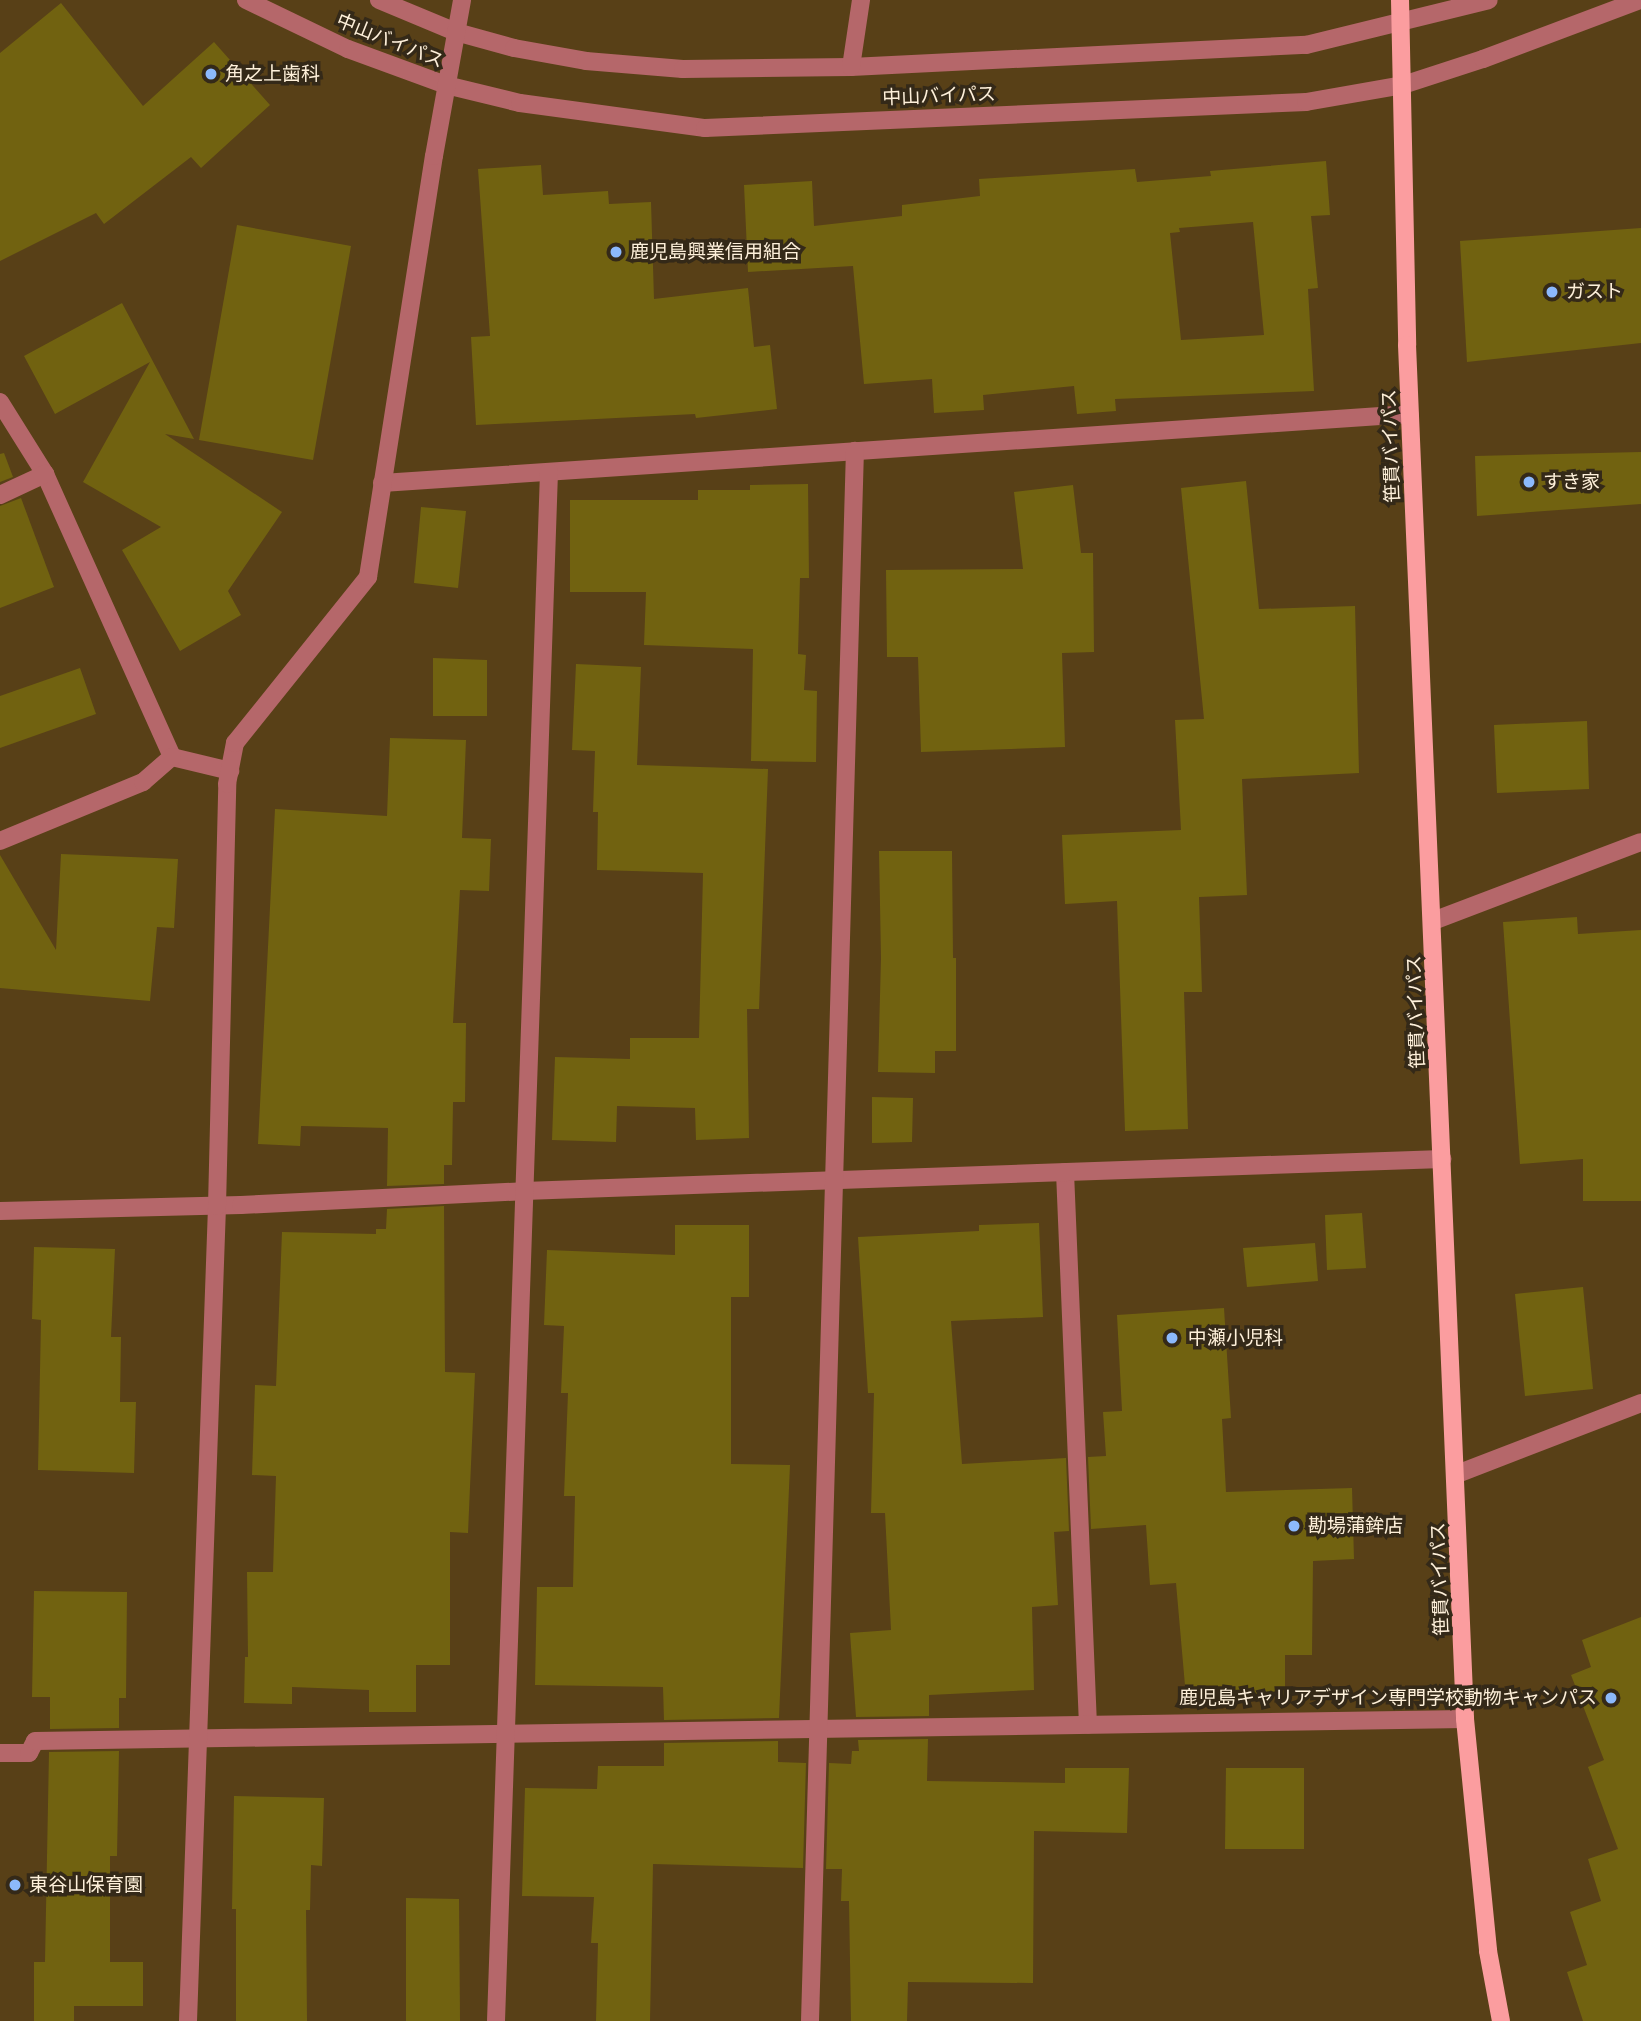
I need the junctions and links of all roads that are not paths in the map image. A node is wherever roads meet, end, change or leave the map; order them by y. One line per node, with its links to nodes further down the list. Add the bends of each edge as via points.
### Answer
1 (246, 0): 12 (street, 中山バイパス, via 348,49)
2 (379, 0): 9 (street, 中山バイパス)
3 (461, 0): 9 (street)
4 (861, 0): 10 (street)
5 (1400, 0): 8 (main road, 笹貫バイパス)
6 (1489, 0): 8 (street, 中山バイパス)
7 (1640, 0): 11 (street, 中山バイパス)
8 (1401, 22): 10 (street, 中山バイパス, via 1306,45); 11 (main road, 笹貫バイパス)
9 (456, 32): 10 (street, 中山バイパス, via 586,61 683,69); 12 (street)
10 (850, 66)
11 (1403, 85): 12 (street, 中山バイパス, via 1307,102 705,128 520,103); 14 (main road, 笹貫バイパス)
12 (446, 86): 18 (street)
13 (0, 402): 17 (street)
14 (1410, 414): 15 (street); 24 (main road, 笹貫バイパス)
15 (855, 451): 16 (street); 27 (street)
16 (549, 472): 18 (street); 28 (street)
17 (45, 474): 19 (street); 20 (street)
18 (382, 483): 21 (street, via 364,587 252,719 235,743)
19 (0, 495)
20 (172, 757): 21 (street); 22 (street, via 143,782)
21 (230, 771): 29 (street)
22 (0, 841)
23 (1641, 842): 24 (street)
24 (1433, 921): 25 (main road, 笹貫バイパス)
25 (1443, 1159): 26 (street); 32 (main road, 笹貫バイパス)
26 (1065, 1172): 27 (street); 34 (street)
27 (834, 1180): 28 (street); 35 (street)
28 (524, 1191): 29 (street); 36 (street)
29 (217, 1206): 30 (street); 37 (street)
30 (0, 1211)
31 (1641, 1403): 32 (street)
32 (1457, 1474): 33 (main road, 笹貫バイパス)
33 (1465, 1719): 34 (street); 42 (main road, 笹貫バイパス, via 1488,1951)
34 (1088, 1725): 35 (street)
35 (818, 1730): 36 (street); 41 (street)
36 (506, 1734): 37 (street); 40 (street)
37 (197, 1739): 38 (street, via 35,1741 29,1753); 39 (street)
38 (0, 1753)
39 (188, 2021)
40 (496, 2021)
41 (810, 2021)
42 (1501, 2021)

